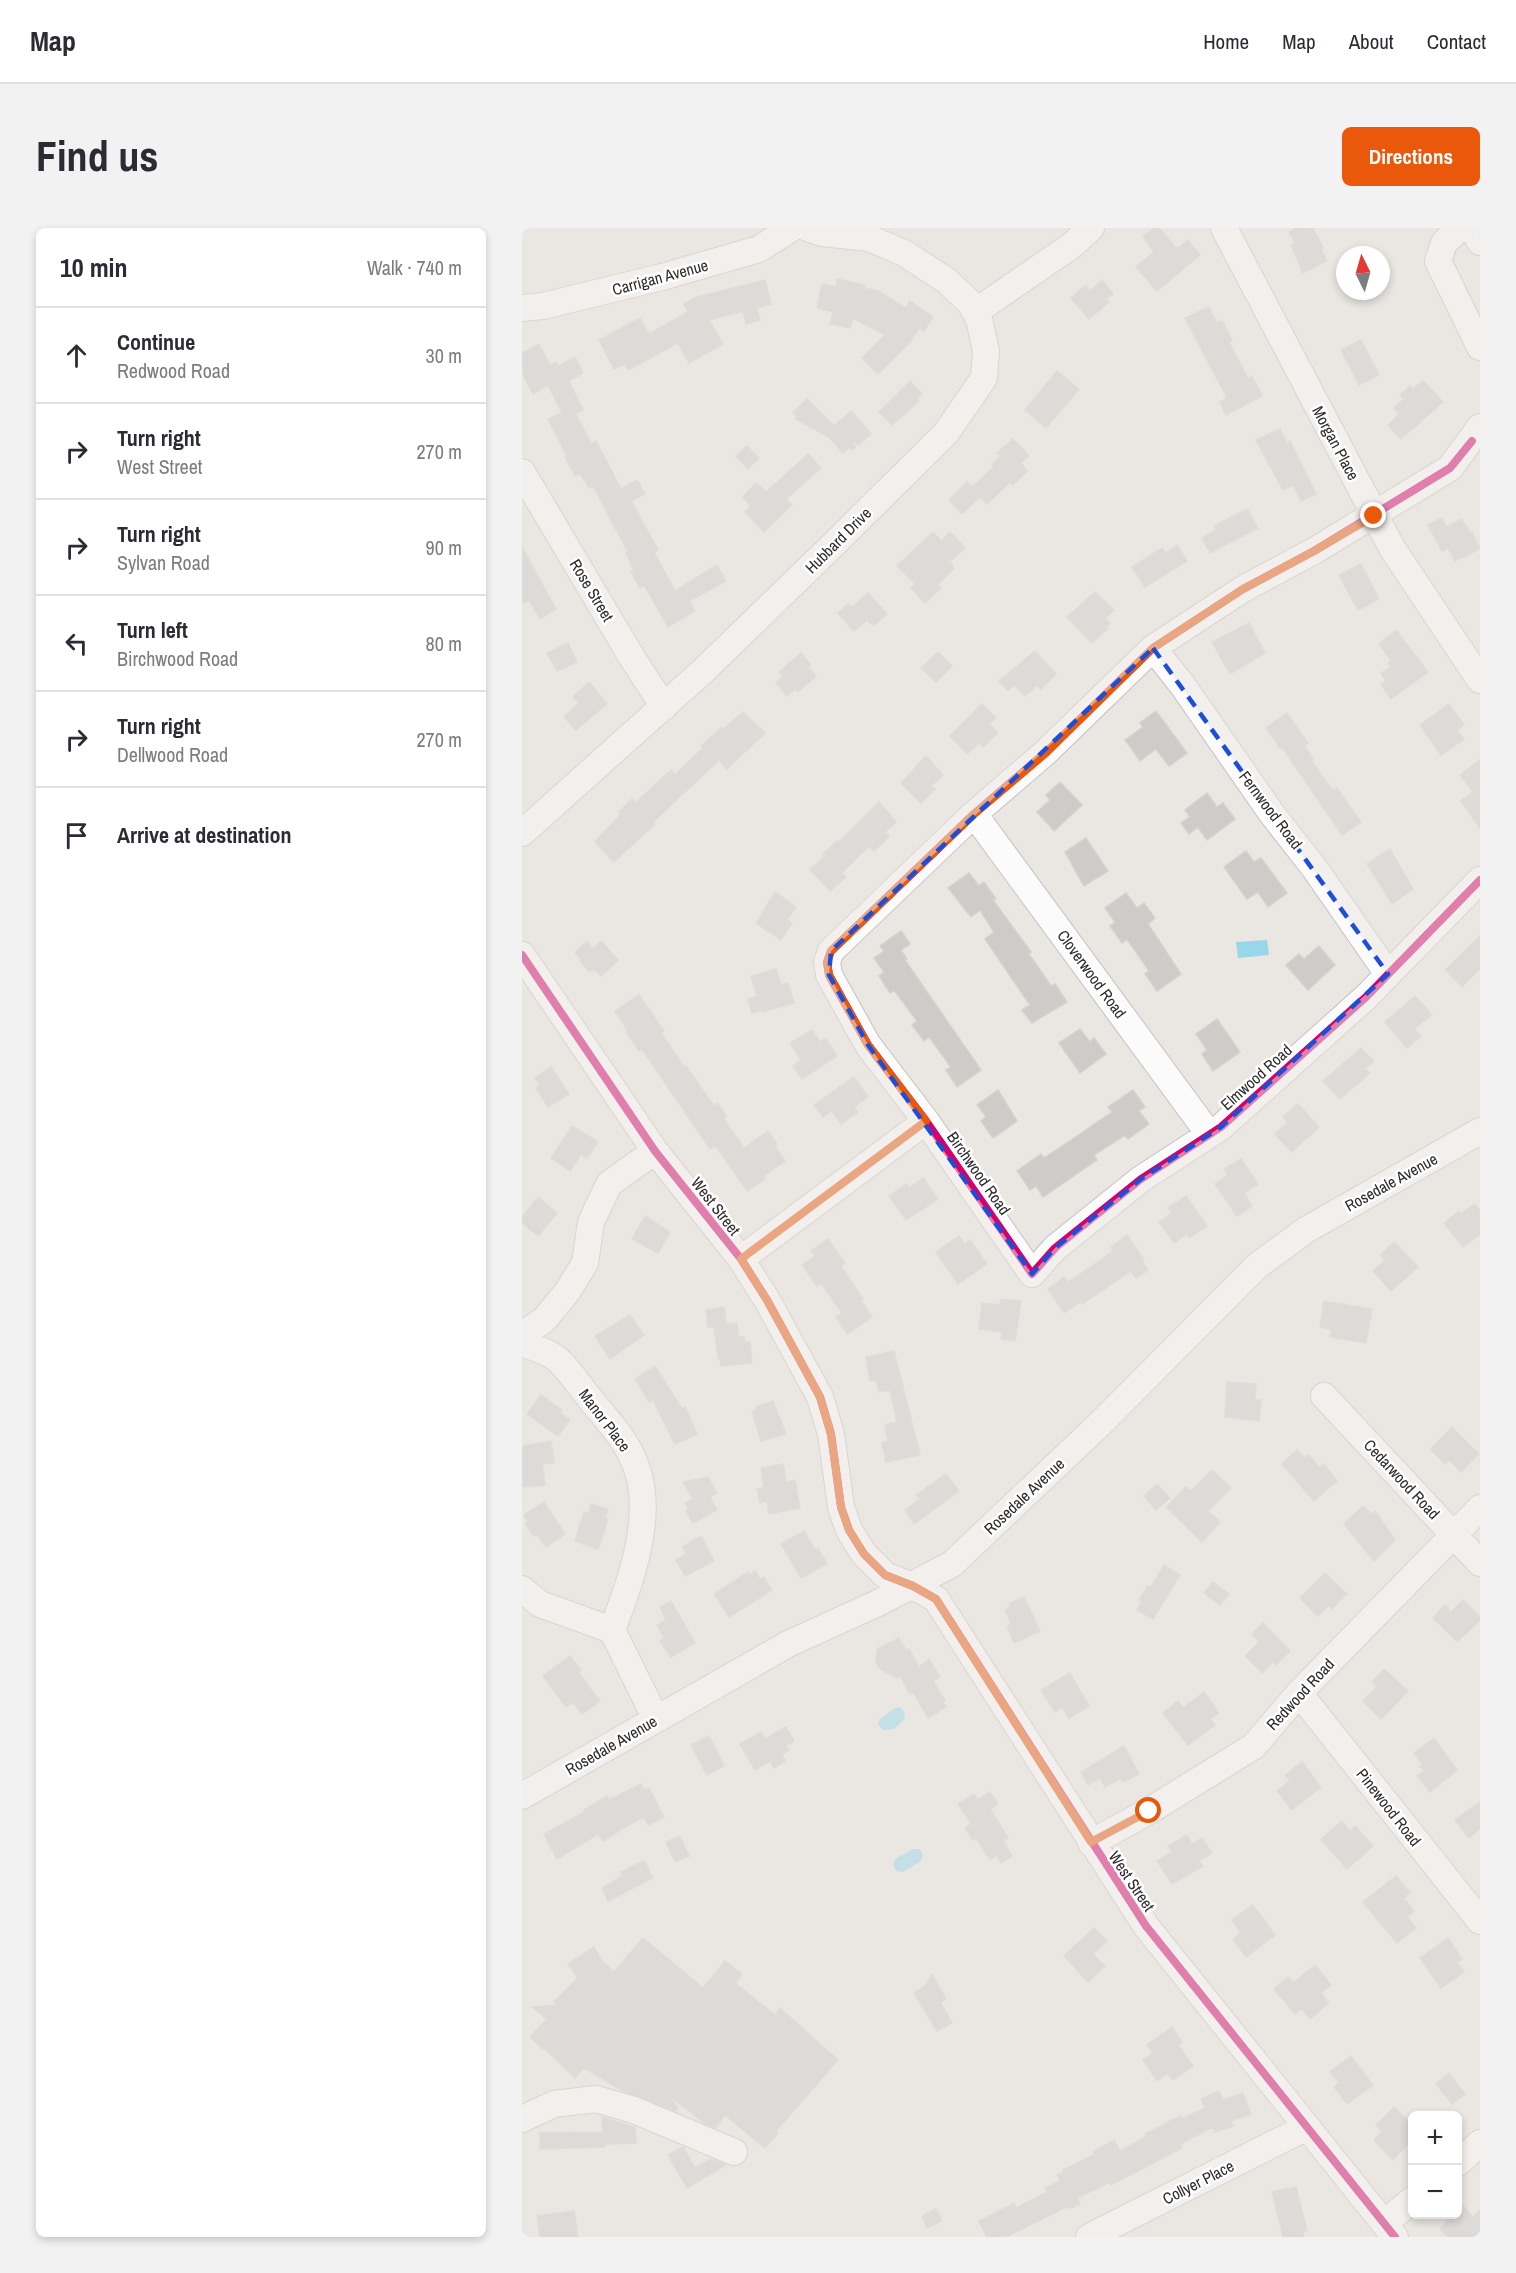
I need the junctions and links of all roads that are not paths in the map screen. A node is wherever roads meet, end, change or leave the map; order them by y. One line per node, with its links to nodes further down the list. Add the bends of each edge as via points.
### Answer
1 (792, 228): 7 (street, Carrigan Avenue, via 759,249 651,280)
2 (807, 228): 8 (street, via 869,238 904,253 947,281)
3 (1091, 228): 8 (street)
4 (1224, 228): 12 (street, Morgan Place)
5 (1458, 230): 6 (street); 9 (street, via 1444,243 1438,261)
6 (1480, 242)
7 (522, 308)
8 (975, 312): 15 (street, Hubbard Drive, via 986,351 984,378 946,433)
9 (1480, 346)
10 (1476, 434): 12 (street, via 1450,468)
11 (522, 472): 15 (street, Rose Street)
12 (1374, 516): 13 (street, via 1243,589); 14 (street, Morgan Place)
13 (1153, 648): 16 (street, via 1046,753); 20 (street, Fernwood Road)
14 (1480, 680)
15 (664, 707): 17 (street, Hubbard Drive)
16 (974, 814): 21 (street, Birchwood Road, via 831,951 828,966 829,975 868,1045); 23 (street, Cloverwood Road)
17 (522, 833)
18 (1480, 880): 20 (street, Elmwood Road)
19 (522, 955): 24 (street, West Street)
20 (1388, 974): 23 (street, Elmwood Road)
21 (926, 1121): 25 (street); 26 (street, Birchwood Road)
22 (1480, 1131): 33 (street, Rosedale Avenue, via 1306,1230 1257,1266 1103,1421 952,1564)
23 (1209, 1134): 26 (street, Elmwood Road, via 1141,1179 1055,1248)
24 (655, 1151): 25 (street, West Street); 27 (street, via 609,1184 591,1222 585,1263 544,1320)
25 (741, 1259): 33 (street, West Street, via 820,1397 849,1530 864,1554 885,1575)
26 (1032, 1274)
27 (522, 1335)
28 (522, 1343): 35 (street, Manor Place, via 555,1357 611,1424 638,1471 641,1531 628,1587)
29 (1324, 1396): 31 (street, Cedarwood Road)
30 (1480, 1508): 31 (street, Redwood Road)
31 (1455, 1535): 32 (street, Cedarwood Road); 36 (street, Redwood Road)
32 (1480, 1563)
33 (913, 1586): 37 (street, Rosedale Avenue, via 788,1644); 39 (street, West Street, via 936,1599)
34 (522, 1589): 35 (street, via 540,1604)
35 (612, 1630): 37 (street)
36 (1299, 1693): 39 (street, Redwood Road, via 1254,1746); 40 (street, Pinewood Road)
37 (656, 1719): 38 (street, Rosedale Avenue)
38 (522, 1796)
39 (1091, 1842): 42 (street, West Street, via 1146,1926)
40 (1480, 1921)
41 (522, 2119): 44 (street, via 554,2104 596,2099 634,2110)
42 (1307, 2127): 47 (street, West Street); 48 (street, Collyer Place)
43 (1480, 2143): 45 (street)
44 (734, 2152)
45 (1462, 2159)
46 (1408, 2207): 47 (street)
47 (1390, 2230)
48 (1089, 2237)

